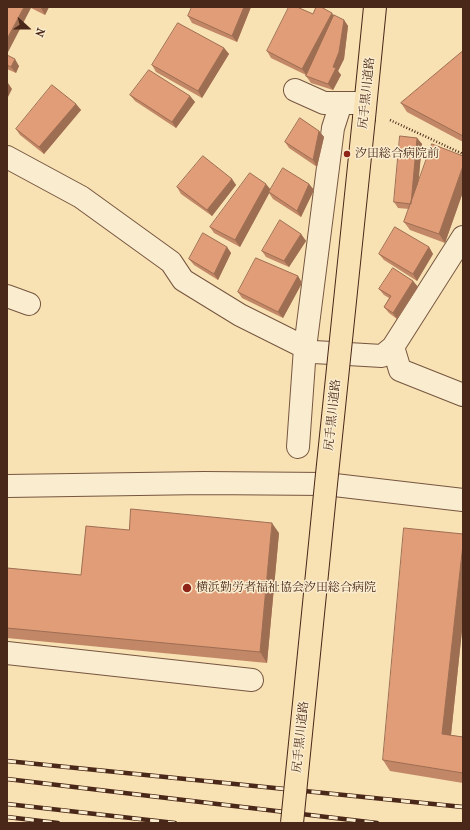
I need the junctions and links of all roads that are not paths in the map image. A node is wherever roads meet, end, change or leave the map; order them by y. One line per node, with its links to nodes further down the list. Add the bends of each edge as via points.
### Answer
1 (376, 7): 4 (main road, 尻手黒川道路)
2 (295, 90): 3 (street, via 324,103)
3 (341, 104): 4 (street); 10 (street, via 333,128)
4 (365, 111): 13 (main road, 尻手黒川道路, bridge)
5 (8, 160): 10 (street, via 81,197 171,262 183,280 240,315)
6 (463, 237): 9 (street)
7 (7, 296): 8 (street)
8 (29, 304)
9 (393, 347): 10 (street, via 382,356 314,352); 11 (street, via 400,370)
10 (305, 348): 12 (street)
11 (463, 395)
12 (298, 447)
13 (326, 484): 14 (street); 15 (street); 18 (main road, 尻手黒川道路, bridge)
14 (7, 486)
15 (461, 500)
16 (7, 653): 17 (street)
17 (252, 680)
18 (292, 823)

